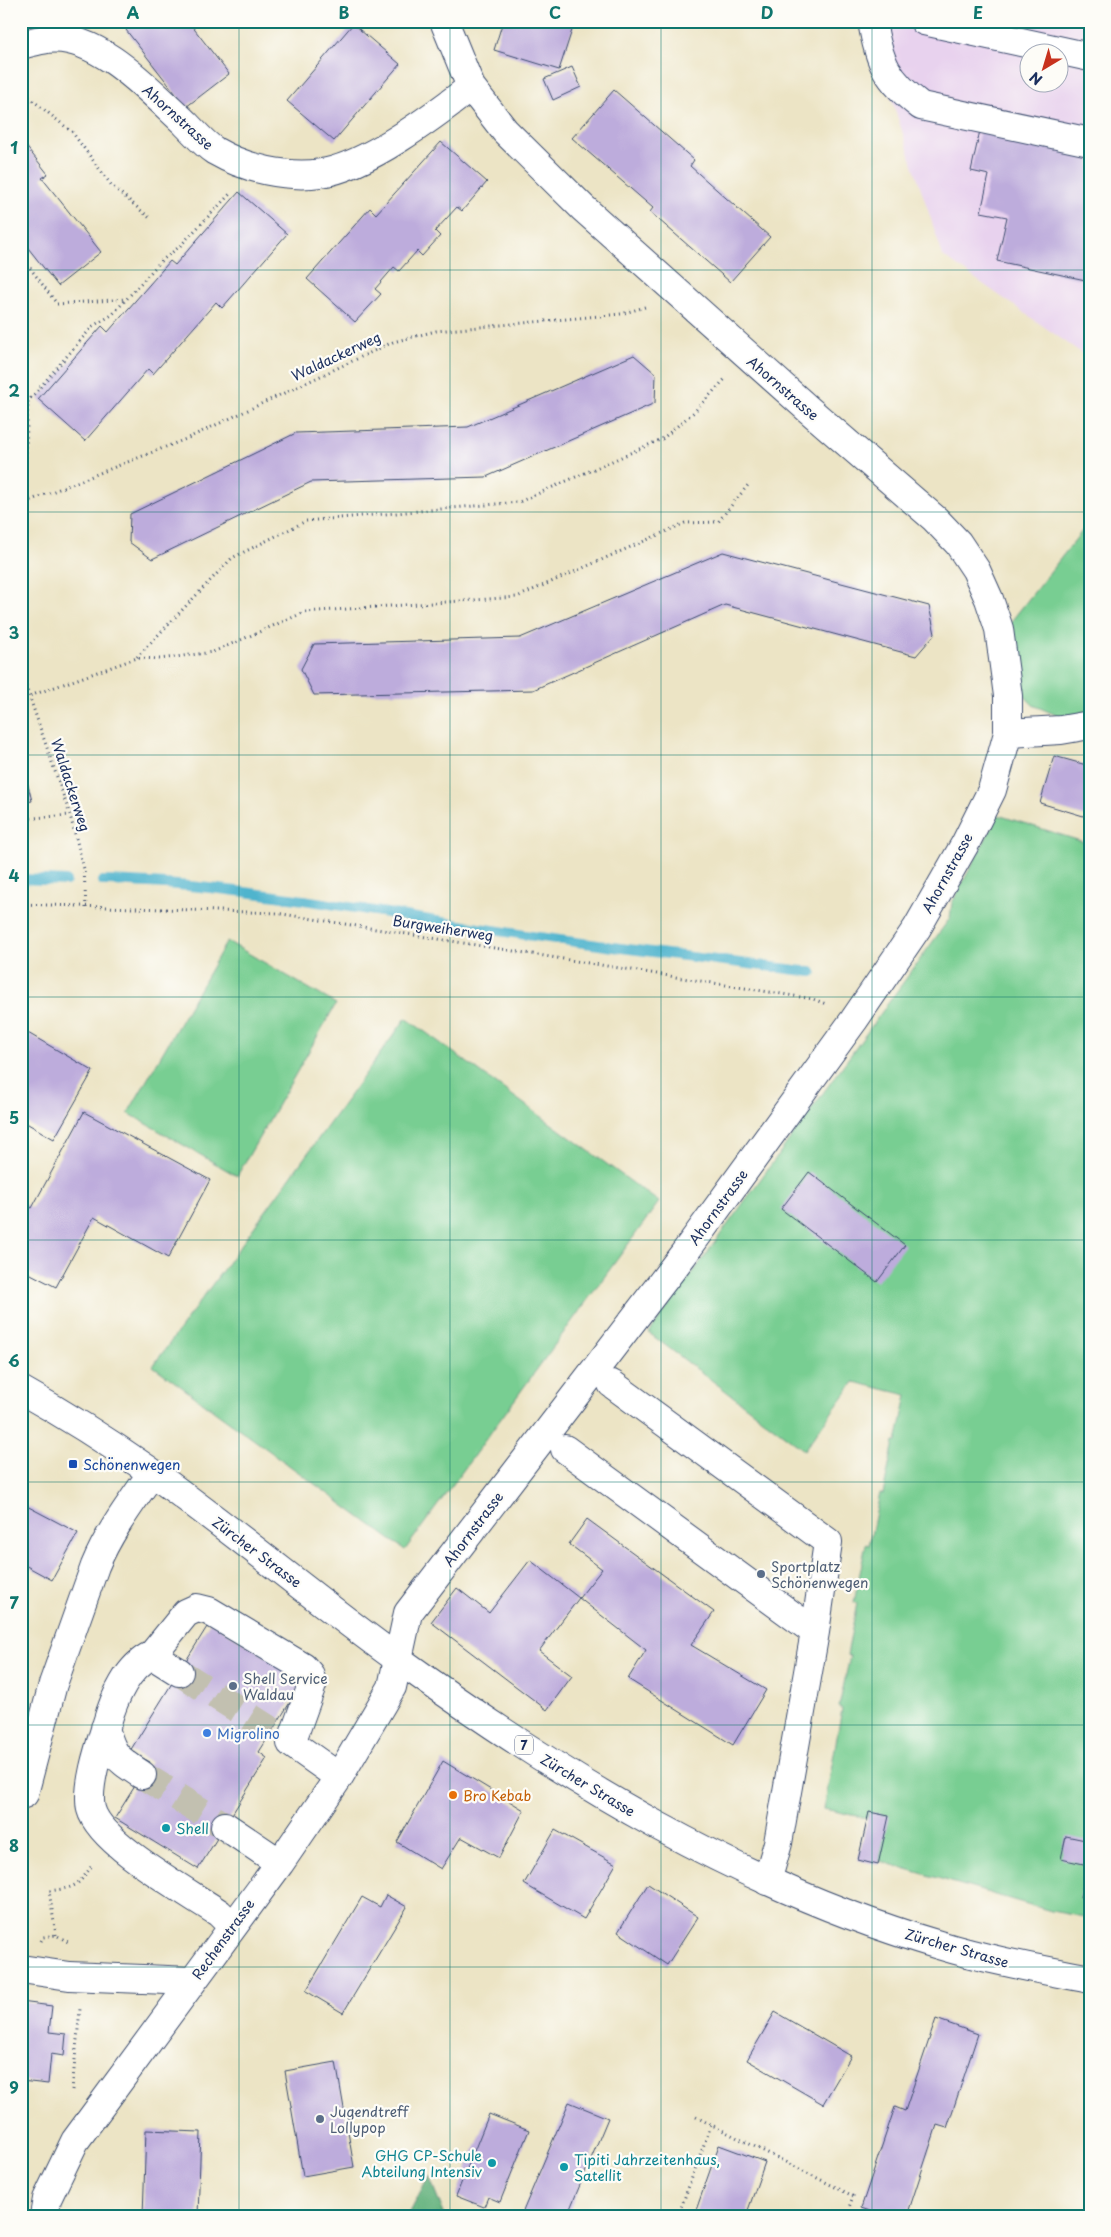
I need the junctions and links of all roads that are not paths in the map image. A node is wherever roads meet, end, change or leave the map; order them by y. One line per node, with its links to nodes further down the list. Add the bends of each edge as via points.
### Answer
1 (444, 21): 6 (street, Ahornstrasse)
2 (872, 21): 7 (street, via 886,72 900,90 921,106)
3 (924, 21): 5 (street)
4 (21, 45): 6 (street, Ahornstrasse, via 48,38 79,42 108,56 215,151 255,167 292,174 322,173 350,164 396,140)
5 (1090, 57)
6 (472, 87): 9 (street, Ahornstrasse, via 505,131 583,208 935,519 958,543 976,570 999,629 1008,696)
7 (1090, 142)
8 (1090, 725): 9 (street)
9 (1008, 733): 16 (street, Ahornstrasse, via 992,790 917,928 683,1255 408,1613)
10 (612, 1384): 14 (street, via 828,1542)
11 (21, 1390): 13 (street, Zürcher Strasse / 7)
12 (565, 1449): 14 (street)
13 (152, 1473): 16 (street, Zürcher Strasse / 7); 21 (street, via 102,1547 53,1684)
14 (815, 1632): 24 (street, via 778,1843)
15 (152, 1655): 17 (street); 18 (street, via 139,1663 124,1683); 20 (street, via 186,1613 202,1608 304,1667 312,1685 281,1737)
16 (399, 1660): 20 (street, Rechenstrasse, via 392,1687); 24 (street, Zürcher Strasse / 7, via 569,1776 660,1828)
17 (179, 1672)
18 (105, 1728): 19 (street, via 113,1752); 25 (street, via 90,1795 96,1820 110,1839 219,1913)
19 (142, 1775)
20 (339, 1777): 23 (street, Rechenstrasse)
21 (24, 1794)
22 (225, 1826): 23 (street)
23 (280, 1863): 25 (street, Rechenstrasse)
24 (767, 1881): 27 (street, Zürcher Strasse / 7, via 857,1917 940,1945)
25 (232, 1926): 28 (street, Rechenstrasse)
26 (21, 1969): 28 (street, via 84,1977)
27 (1090, 1979)
28 (192, 1981): 29 (street, Rechenstrasse, via 75,2141 47,2199)
29 (44, 2216)

